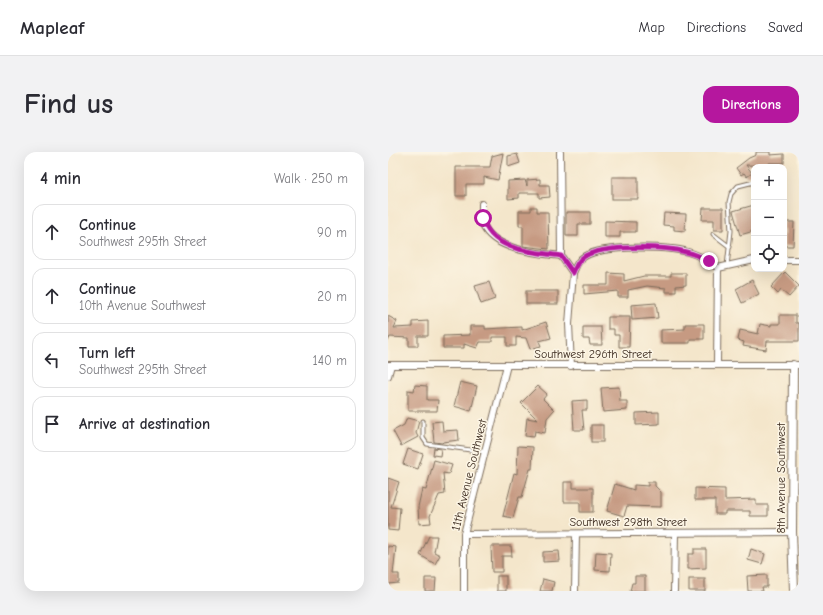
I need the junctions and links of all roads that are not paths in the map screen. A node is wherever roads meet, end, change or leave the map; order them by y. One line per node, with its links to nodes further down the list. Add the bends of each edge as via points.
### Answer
1 (560, 152): 6 (street)
2 (751, 183): 5 (lane, via 738,186 731,194)
3 (482, 204): 6 (street, via 485,228 495,238 524,251)
4 (713, 234): 5 (lane)
5 (730, 247): 10 (lane)
6 (561, 256): 12 (street)
7 (787, 260): 8 (street)
8 (799, 260)
9 (751, 261): 10 (street)
10 (728, 266): 11 (street)
11 (718, 268): 12 (street, via 698,256 672,249 607,249 584,257 578,262); 13 (street)
12 (573, 273): 17 (street, via 569,324)
13 (717, 364): 16 (street, Southwest 296th Street); 17 (street, Southwest 296th Street)
14 (389, 365): 15 (street, Southwest 296th Street); 18 (street)
15 (507, 365): 17 (street, Southwest 296th Street); 20 (street, 11th Avenue Southwest)
16 (796, 365): 21 (street, 8th Avenue Southwest)
17 (571, 366)
18 (388, 376)
19 (423, 421): 20 (lane, via 423,438 427,444)
20 (485, 452): 23 (street, 11th Avenue Southwest)
21 (792, 532): 22 (street, Southwest 298th Street); 25 (street, 8th Avenue Southwest)
22 (675, 533): 24 (street, Southwest 298th Street); 28 (street)
23 (464, 534): 24 (street, Southwest 298th Street); 26 (street, 11th Avenue Southwest)
24 (576, 534): 27 (street)
25 (796, 544): 29 (street, 8th Avenue Southwest)
26 (464, 591)
27 (575, 591)
28 (674, 591)
29 (794, 591): 30 (street)
30 (799, 591)

